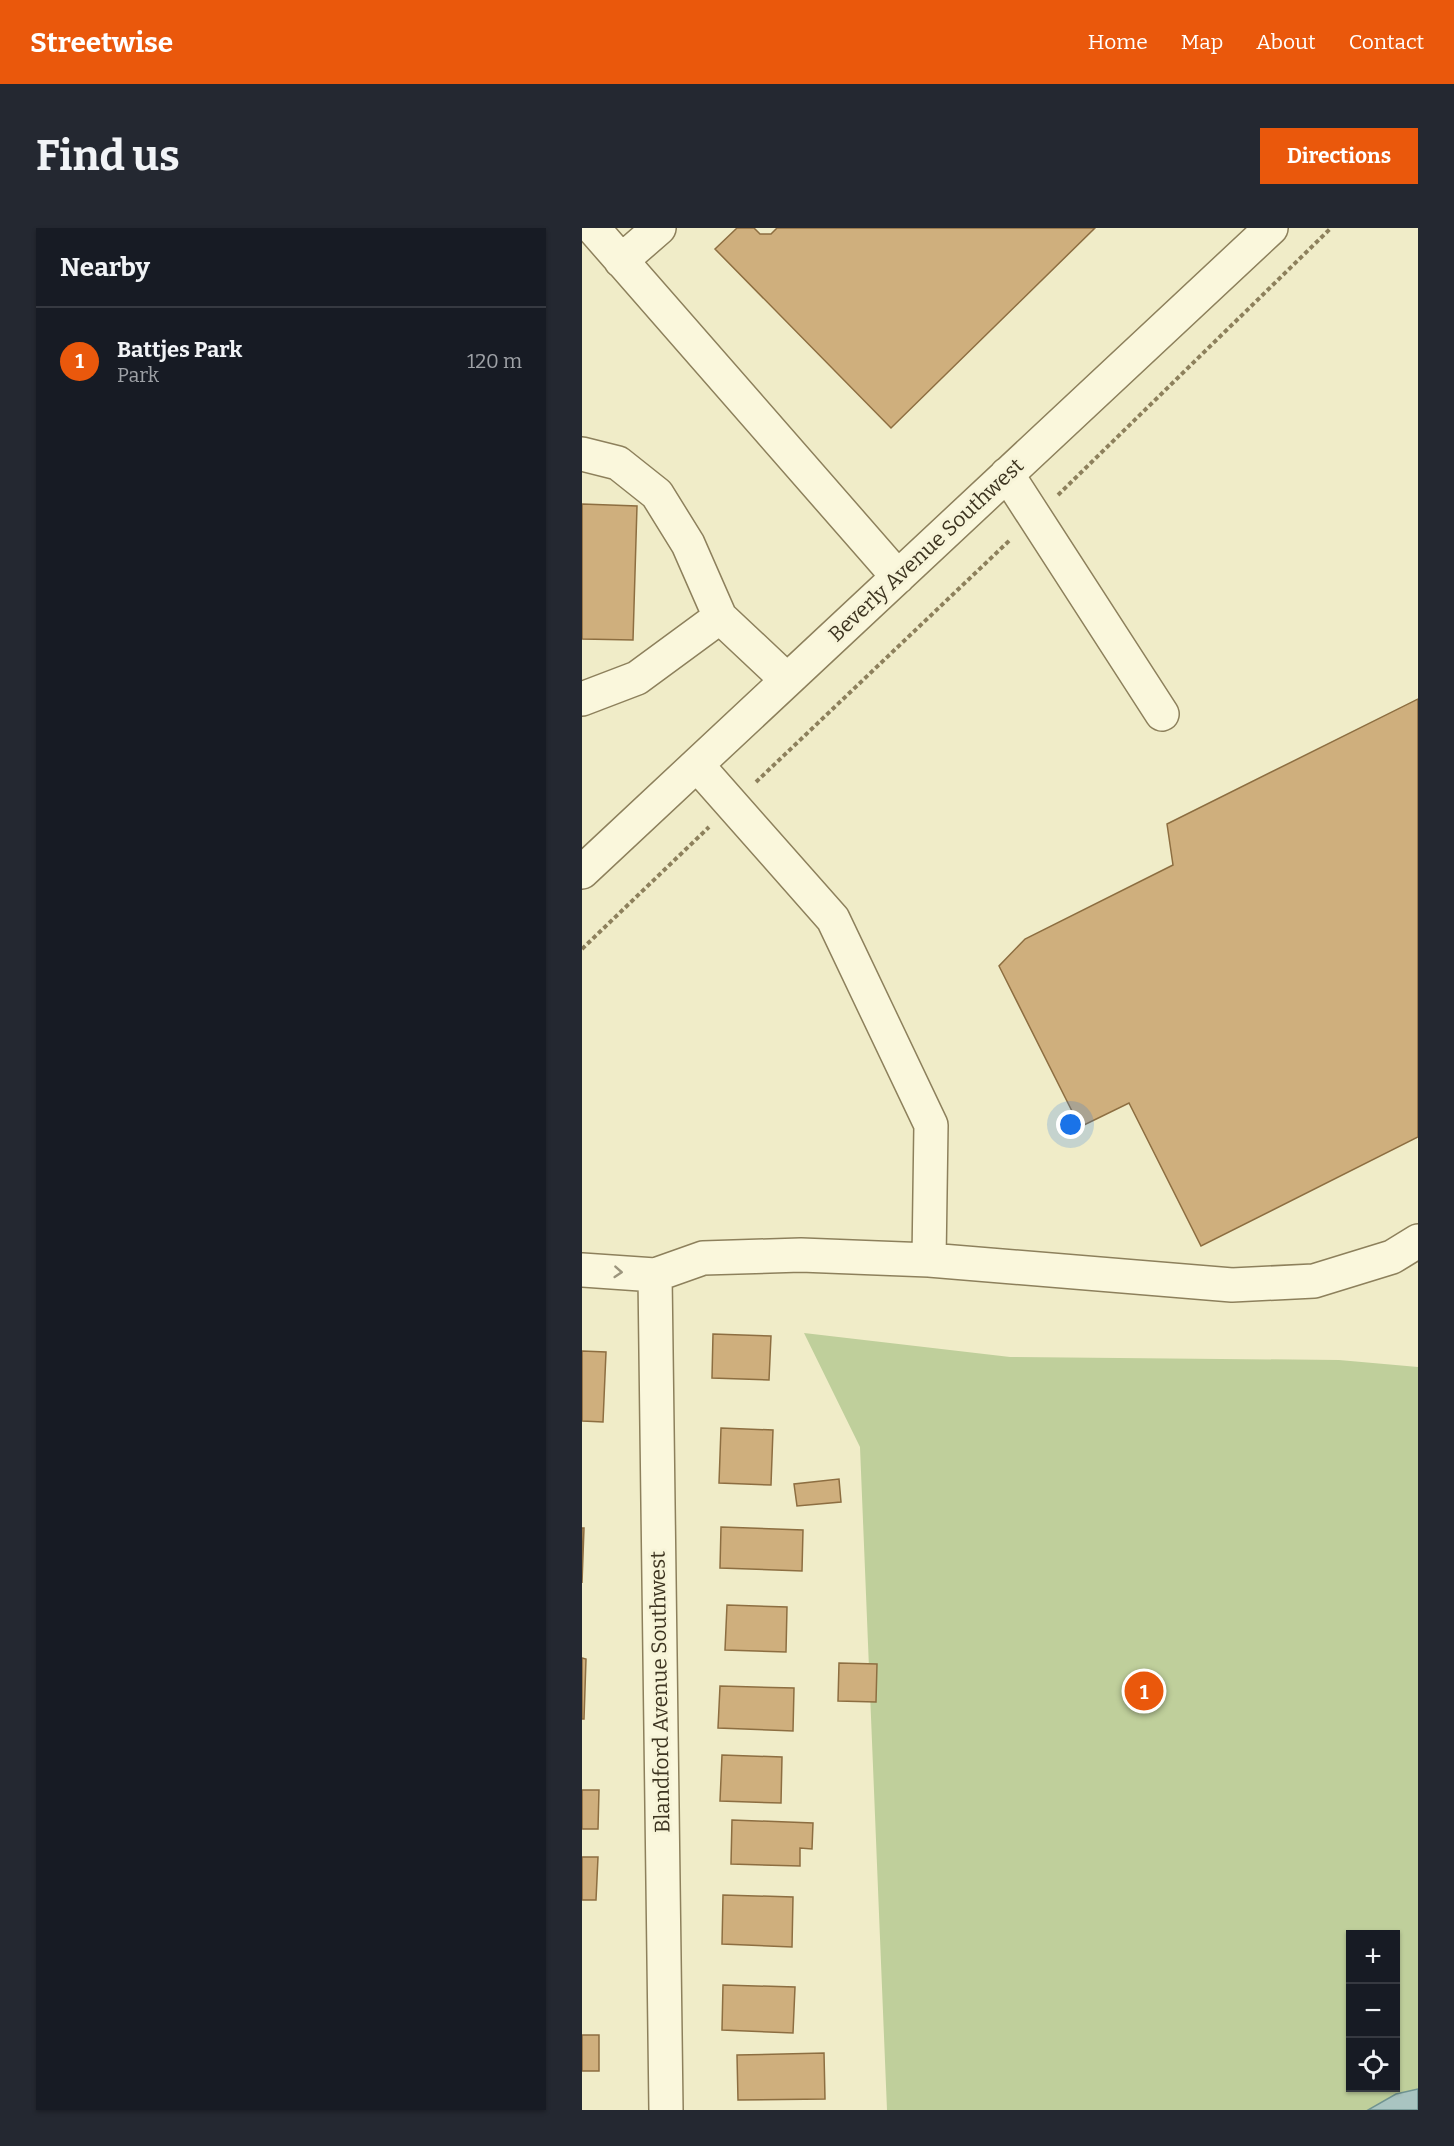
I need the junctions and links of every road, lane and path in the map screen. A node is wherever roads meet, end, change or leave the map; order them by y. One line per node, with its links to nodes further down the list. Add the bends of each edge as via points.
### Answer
1 (593, 228): 5 (street)
2 (659, 228): 5 (street)
3 (1271, 228): 7 (street, Beverly Avenue Southwest)
4 (1331, 228): 8 (path)
5 (621, 261): 9 (street)
6 (582, 454): 10 (street, via 618,463 657,494 688,544)
7 (1007, 474): 8 (street); 9 (street, Beverly Avenue Southwest)
8 (1035, 517): 13 (street); 15 (path)
9 (898, 577): 11 (street, Beverly Avenue Southwest)
10 (720, 617): 11 (street); 12 (street, via 637,678)
11 (787, 680): 14 (street, Beverly Avenue Southwest)
12 (582, 699)
13 (1161, 714)
14 (697, 765): 15 (street); 16 (street, Beverly Avenue Southwest)
15 (732, 805): 17 (path); 19 (street, via 833,919 931,1125)
16 (582, 872)
17 (582, 949)
18 (1418, 1241): 19 (street, via 1392,1257 1314,1281 1243,1284)
19 (929, 1260): 21 (street, via 801,1255 703,1258)
20 (582, 1270): 21 (street, one-way to 21)
21 (655, 1275): 22 (street, Blandford Avenue Southwest)
22 (666, 2110)

